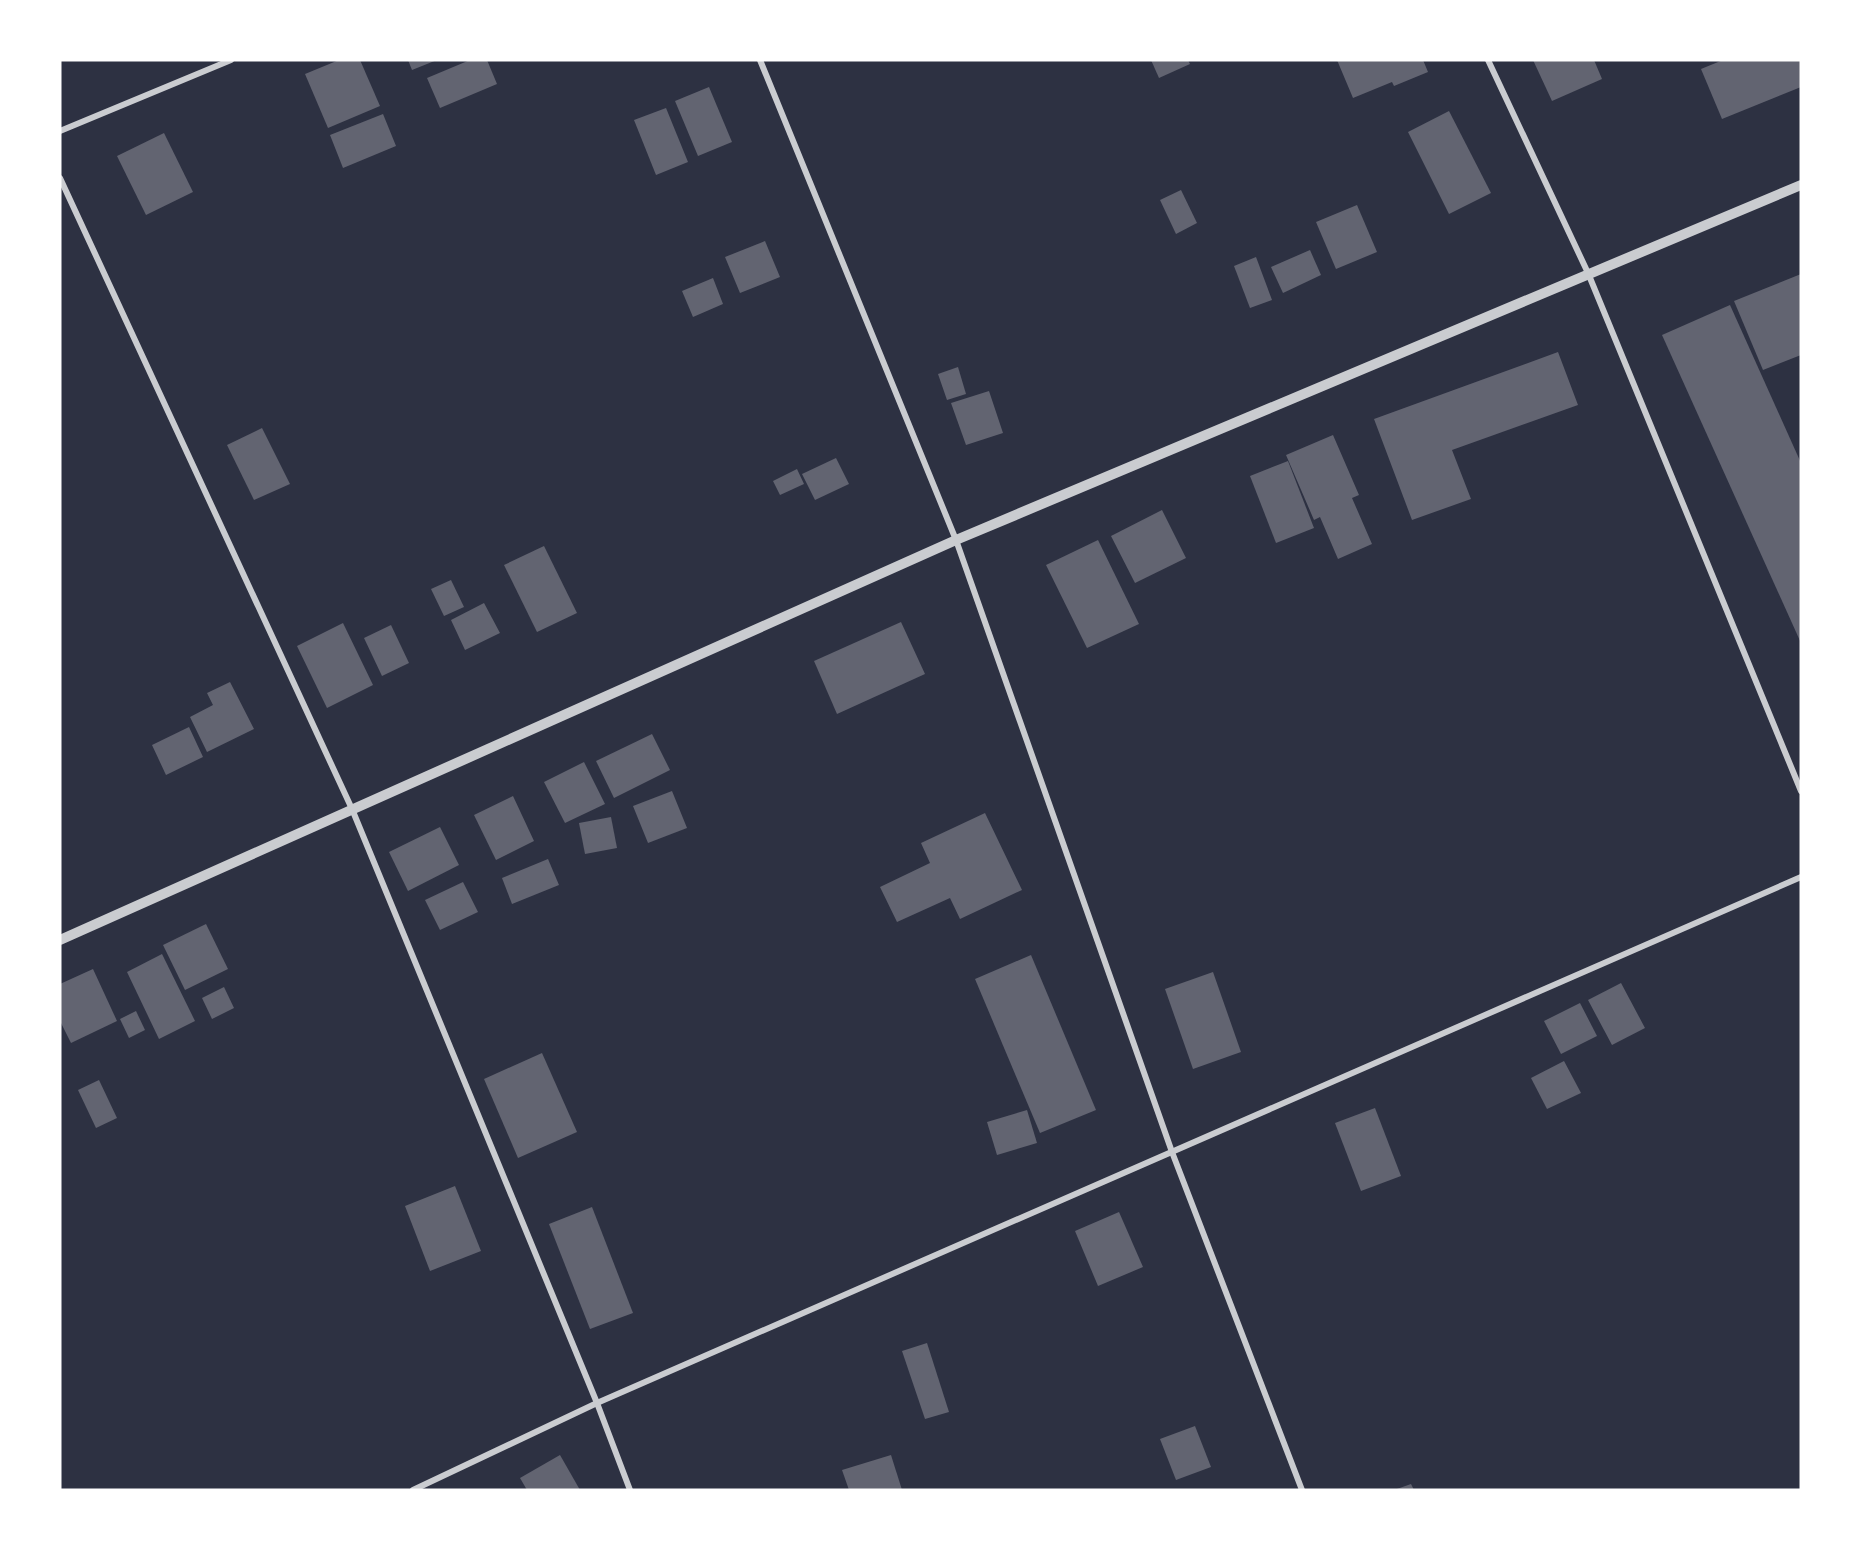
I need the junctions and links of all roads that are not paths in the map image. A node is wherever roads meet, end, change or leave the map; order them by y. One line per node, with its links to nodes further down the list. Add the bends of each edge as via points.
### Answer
1 (231, 60): 4 (street)
2 (760, 60): 8 (street)
3 (1488, 60): 7 (street)
4 (60, 131)
5 (60, 178): 10 (street)
6 (1801, 185): 7 (street)
7 (1588, 273): 8 (street); 9 (street)
8 (956, 540): 10 (street); 13 (street)
9 (1801, 791)
10 (352, 809): 12 (street); 14 (street)
11 (1801, 877): 13 (street)
12 (60, 940)
13 (1172, 1152): 14 (street); 17 (street)
14 (597, 1403): 15 (street); 16 (street)
15 (413, 1490)
16 (630, 1490)
17 (1302, 1490)

